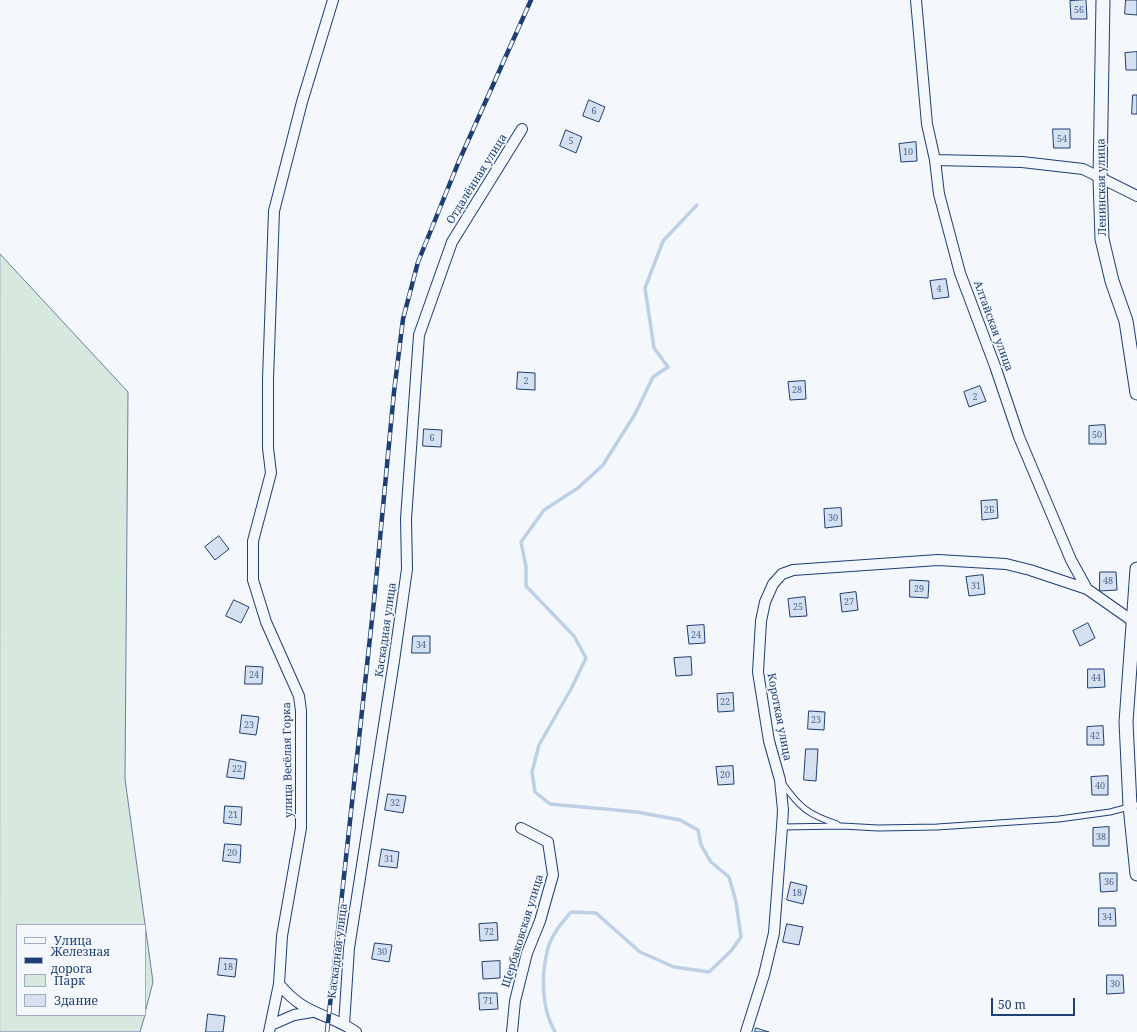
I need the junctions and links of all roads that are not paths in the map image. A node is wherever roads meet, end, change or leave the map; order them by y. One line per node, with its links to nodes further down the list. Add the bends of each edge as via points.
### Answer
1 (333, 0): 19 (street, улица Весёлая Горка, via 302,102 274,211 268,379 268,448 271,474 253,541 253,580 266,622 299,696 301,711 301,828 282,936)
2 (916, 0): 5 (street, Алтайская улица, via 927,124)
3 (1103, 0): 6 (street, Ленинская улица)
4 (522, 129): 8 (street, Отдалённая улица)
5 (935, 160): 6 (street, via 1022,162 1083,169); 11 (street, Алтайская улица, via 939,194 960,272 1018,436 1071,560)
6 (1100, 178): 7 (street); 9 (street, Ленинская улица, via 1102,239 1112,281 1126,321)
7 (1137, 196)
8 (452, 242): 21 (street, Каскадная улица, via 419,335 406,519 407,569 349,948)
9 (1137, 393)
10 (1137, 569): 12 (street)
11 (1087, 589): 12 (street, Алтайская улица); 13 (street, Короткая улица, via 1006,564 938,560 799,570 782,574 773,584 765,602 761,621 758,672 769,741)
12 (1134, 622): 14 (street, via 1126,722)
13 (780, 780): 15 (lane, via 797,804 818,818); 16 (street, Короткая улица)
14 (1134, 806): 15 (lane, via 1059,819 937,827); 18 (street)
15 (842, 826): 16 (lane)
16 (782, 827): 25 (street, Короткая улица, via 774,932)
17 (521, 828): 24 (street, Щербаковская улица, via 548,842 553,875 515,1001)
18 (1137, 874)
19 (279, 984): 20 (street, via 289,996); 22 (street, улица Весёлая Горка)
20 (312, 1012): 21 (street); 22 (street, via 294,1015)
21 (344, 1025): 23 (street)
22 (270, 1029)
23 (356, 1032)
24 (512, 1032)
25 (746, 1032)

